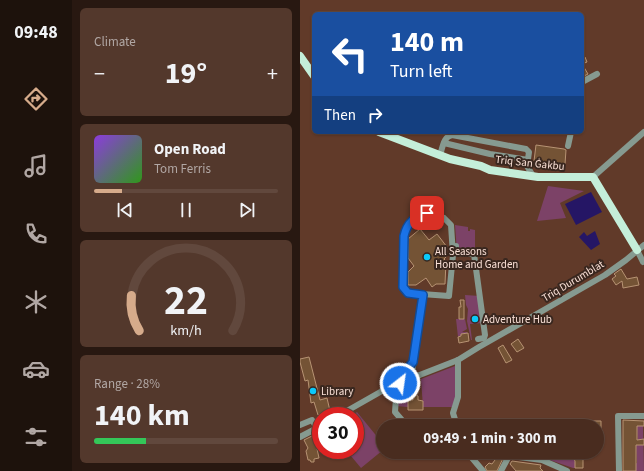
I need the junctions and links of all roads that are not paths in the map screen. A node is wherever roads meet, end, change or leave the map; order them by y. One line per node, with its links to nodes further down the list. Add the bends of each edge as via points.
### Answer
1 (300, 56): 2 (main road)
2 (312, 73)
3 (597, 74): 4 (street)
4 (584, 81)
5 (644, 132): 13 (street)
6 (384, 134): 10 (main road, Triq San Ġakbu)
7 (571, 134): 9 (street)
8 (444, 143): 10 (street); 11 (street); 11 (street, via 448,136 459,135 526,149 529,152)
9 (568, 146)
10 (440, 155): 12 (main road, Triq San Ġakbu, via 490,170)
11 (528, 160): 12 (street, via 528,169)
12 (533, 176): 13 (main road, Triq San Ġakbu)
13 (593, 177): 16 (main road)
14 (454, 224): 19 (street, via 456,253 474,254 486,335)
15 (644, 245): 16 (street, Triq Durumblat)
16 (637, 250): 17 (street); 20 (street, Triq Durumblat, via 606,275)
17 (643, 262)
18 (423, 295): 18 (street, via 408,293 403,287 404,236 411,220 427,213 444,218 451,225 453,255 449,296); 21 (street)
19 (478, 339)
20 (458, 360): 22 (street, Triq Durumblat); 28 (street, via 458,397 453,412)
21 (413, 362): 22 (street); 23 (street)
22 (412, 378): 23 (street, Triq Durumblat)
23 (400, 383): 24 (street, Triq Durumblat)
24 (389, 387): 25 (street, Triq Durumblat); 27 (street, via 396,398 395,412)
25 (354, 407)
26 (644, 416): 37 (street, via 618,416)
27 (402, 419)
28 (455, 419)
29 (312, 420): 30 (street)
30 (300, 425)
31 (312, 431): 32 (street)
32 (300, 437)
33 (474, 459): 34 (street)
34 (483, 471)
35 (501, 471): 36 (street, via 513,457 542,460)
36 (567, 471)
37 (619, 471)

